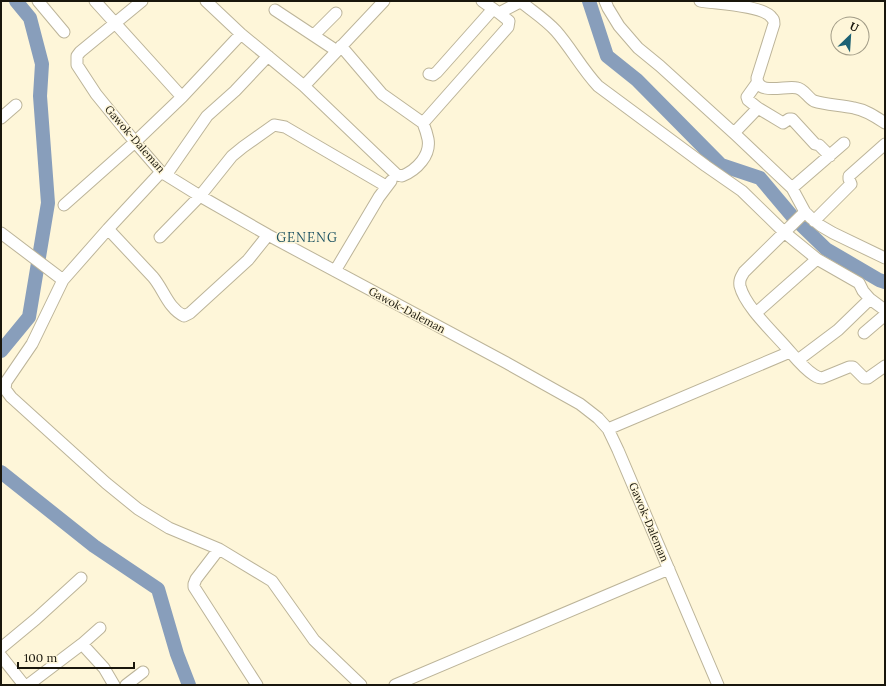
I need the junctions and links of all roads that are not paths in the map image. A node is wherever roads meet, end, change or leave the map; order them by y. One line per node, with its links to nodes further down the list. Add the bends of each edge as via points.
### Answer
1 (38, 1): 14 (street)
2 (94, 1): 13 (street)
3 (142, 1): 13 (street, Gawok-Daleman)
4 (206, 1): 15 (street)
5 (384, 1): 17 (street)
6 (482, 1): 11 (street)
7 (605, 1): 28 (street, via 619,26 638,48)
8 (700, 1): 20 (street, via 756,9 772,18 774,24)
9 (518, 3): 11 (street); 43 (street, via 538,14 557,32 598,86 742,191)
10 (275, 10): 16 (street)
11 (496, 11): 19 (street, via 437,72); 26 (street, via 509,21 508,27)
12 (336, 13): 16 (street)
13 (115, 23): 22 (street); 29 (street, Gawok-Daleman, via 80,52 77,56 77,65 96,94)
14 (64, 32)
15 (241, 34): 18 (street); 22 (street)
16 (314, 35): 17 (street)
17 (339, 48): 21 (street); 26 (street, via 382,94)
18 (268, 56): 21 (street); 33 (street, via 236,91 207,116)
19 (429, 74)
20 (757, 83): 24 (street, via 747,98); 27 (street, via 769,89 796,87 817,102 856,108)
21 (304, 86): 34 (street)
22 (182, 97): 29 (street)
23 (16, 105): 25 (street)
24 (758, 108): 28 (street); 32 (street, via 783,123 792,120)
25 (1, 118)
26 (423, 123): 34 (street, via 428,139 427,154 414,170 402,176)
27 (885, 123)
28 (734, 133): 36 (street)
29 (135, 142): 33 (street, Gawok-Daleman); 38 (street)
30 (844, 144): 32 (street)
31 (885, 144): 40 (street, via 849,176 851,184)
32 (830, 156): 36 (street)
33 (164, 174): 37 (street, Gawok-Daleman); 41 (street)
34 (397, 175): 35 (street)
35 (386, 186): 37 (street, via 285,126 278,125 271,127 232,156); 48 (street)
36 (792, 188): 39 (street)
37 (200, 196): 44 (street, Gawok-Daleman); 45 (street)
38 (64, 205)
39 (803, 213): 40 (street); 43 (street)
40 (814, 221): 46 (street, via 833,234)
41 (108, 229): 44 (street, via 154,278 170,305 184,316 248,260); 49 (street)
42 (1, 233): 49 (street)
43 (782, 233): 47 (street); 52 (street, via 740,278 742,291)
44 (268, 235): 48 (street, Gawok-Daleman)
45 (160, 237)
46 (885, 258)
47 (816, 262): 50 (street); 52 (street)
48 (335, 271): 57 (street, Gawok-Daleman, via 580,404)
49 (64, 280): 58 (street, via 32,344 6,382 5,389 101,478 138,508 170,528)
50 (865, 292): 51 (street); 55 (street, via 838,330)
51 (885, 310)
52 (756, 313): 55 (street)
53 (885, 315): 54 (street)
54 (864, 333)
55 (791, 354): 56 (street, via 818,378 849,367 853,367 864,378 868,378); 57 (street)
56 (885, 366)
57 (608, 429): 59 (street, Gawok-Daleman)
58 (219, 549): 70 (street, via 196,579 194,587); 71 (street, via 272,581 314,640)
59 (668, 569): 72 (street); 73 (street, Gawok-Daleman)
60 (81, 578): 63 (street)
61 (100, 628): 62 (street)
62 (82, 644): 67 (street); 68 (street, via 104,668)
63 (1, 648)
64 (1, 656): 66 (street)
65 (143, 672): 69 (street)
66 (24, 685)
67 (28, 685)
68 (114, 685)
69 (126, 685)
70 (258, 685)
71 (361, 685)
72 (396, 685)
73 (718, 685)

